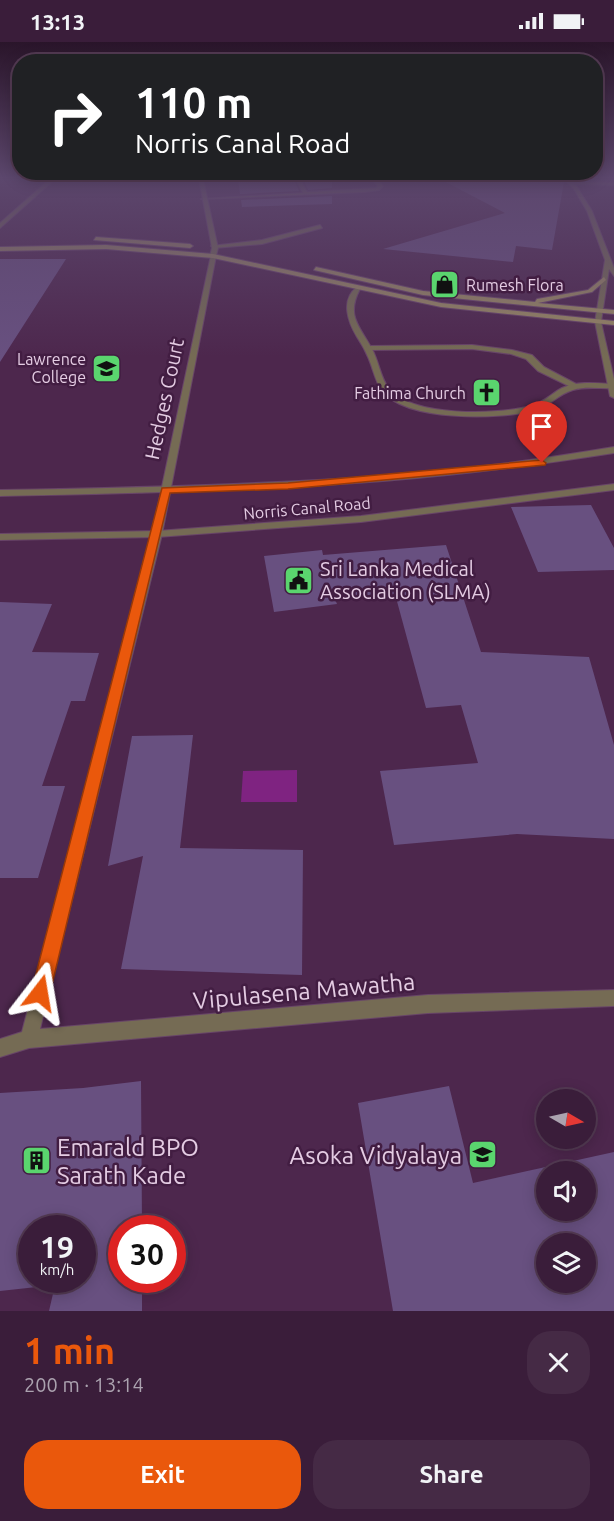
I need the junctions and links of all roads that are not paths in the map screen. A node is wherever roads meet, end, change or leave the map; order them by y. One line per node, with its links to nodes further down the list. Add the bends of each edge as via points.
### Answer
1 (211, 238): 6 (street)
2 (277, 238): 6 (street)
3 (602, 238): 8 (street)
4 (91, 239): 6 (main road)
5 (0, 249): 6 (main road)
6 (214, 250): 7 (main road); 12 (main road); 24 (street, Hedges Court)
7 (237, 252)
8 (609, 260): 10 (street); 11 (street)
9 (303, 267): 13 (main road, via 423,292)
10 (614, 274)
11 (604, 279): 13 (main road, via 590,291); 14 (street)
12 (357, 289): 16 (main road, via 441,305); 18 (street, via 350,315 355,332)
13 (515, 304): 14 (main road)
14 (599, 311): 15 (main road); 16 (street)
15 (614, 312)
16 (598, 322): 17 (main road); 20 (street)
17 (614, 323)
18 (367, 348): 19 (street, via 472,347 512,352 529,357 541,369); 19 (street, via 386,392 412,407 501,413 542,406 559,392)
19 (576, 386): 20 (street)
20 (612, 386): 21 (street)
21 (614, 396)
22 (614, 450): 24 (street, Norris Canal Road, via 542,463 334,482)
23 (614, 487): 26 (street, Norris Canal Road, via 361,519)
24 (166, 490): 25 (street, Norris Canal Road); 26 (street, Hedges Court)
25 (0, 493)
26 (157, 534): 27 (street, Norris Canal Road); 29 (street, Hedges Court)
27 (0, 537)
28 (614, 998): 29 (street, Vipulasena Mawatha, via 428,1004)
29 (29, 1039): 30 (street, Vipulasena Mawatha)
30 (0, 1048)

